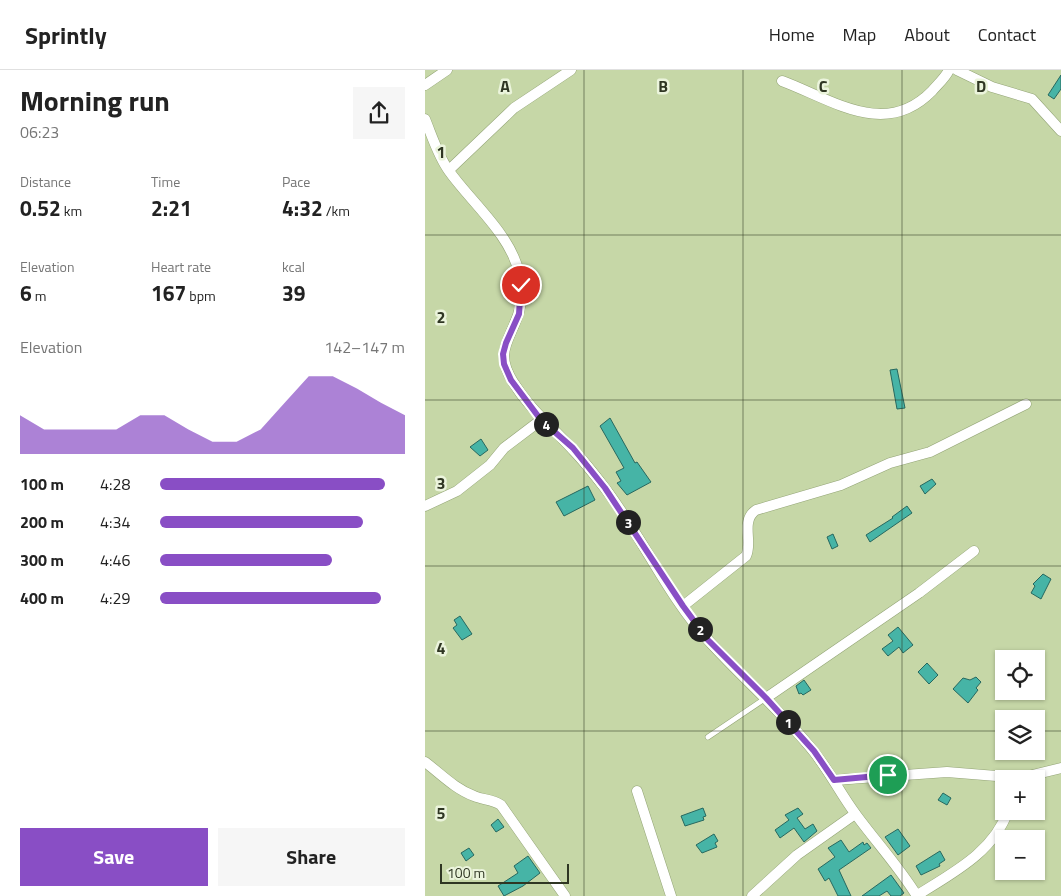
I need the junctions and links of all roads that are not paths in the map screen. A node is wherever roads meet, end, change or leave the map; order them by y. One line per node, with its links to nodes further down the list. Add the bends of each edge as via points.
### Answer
1 (447, 70): 6 (street)
2 (571, 70): 9 (street, via 514,108)
3 (949, 70): 5 (street, via 923,100 909,110 878,114 858,112)
4 (957, 70): 8 (street, via 992,87 1032,99)
5 (783, 81)
6 (425, 85)
7 (425, 119): 9 (street)
8 (1061, 130)
9 (449, 170): 11 (street, via 515,260 521,300 519,314 506,343 504,364 519,392)
10 (1026, 404): 14 (street, via 938,449 889,463 841,485 756,510 748,521 746,556)
11 (541, 420): 12 (street, via 504,448 491,465 457,491); 14 (street, via 573,448 605,488)
12 (425, 505)
13 (974, 551): 15 (street, via 919,593)
14 (683, 606): 15 (street, via 708,640)
15 (766, 698): 16 (lane); 21 (street, via 814,751)
16 (708, 737)
17 (425, 762): 25 (street, via 458,789 501,805)
18 (1061, 768): 19 (street)
19 (1045, 772)
20 (995, 776): 21 (street, via 947,772)
21 (834, 780): 23 (street)
22 (637, 791): 26 (street)
23 (855, 814): 27 (street, via 797,855); 28 (street, via 900,869)
24 (1004, 820): 28 (street, via 1002,828 986,847)
25 (565, 896)
26 (671, 896)
27 (751, 896)
28 (917, 896)

